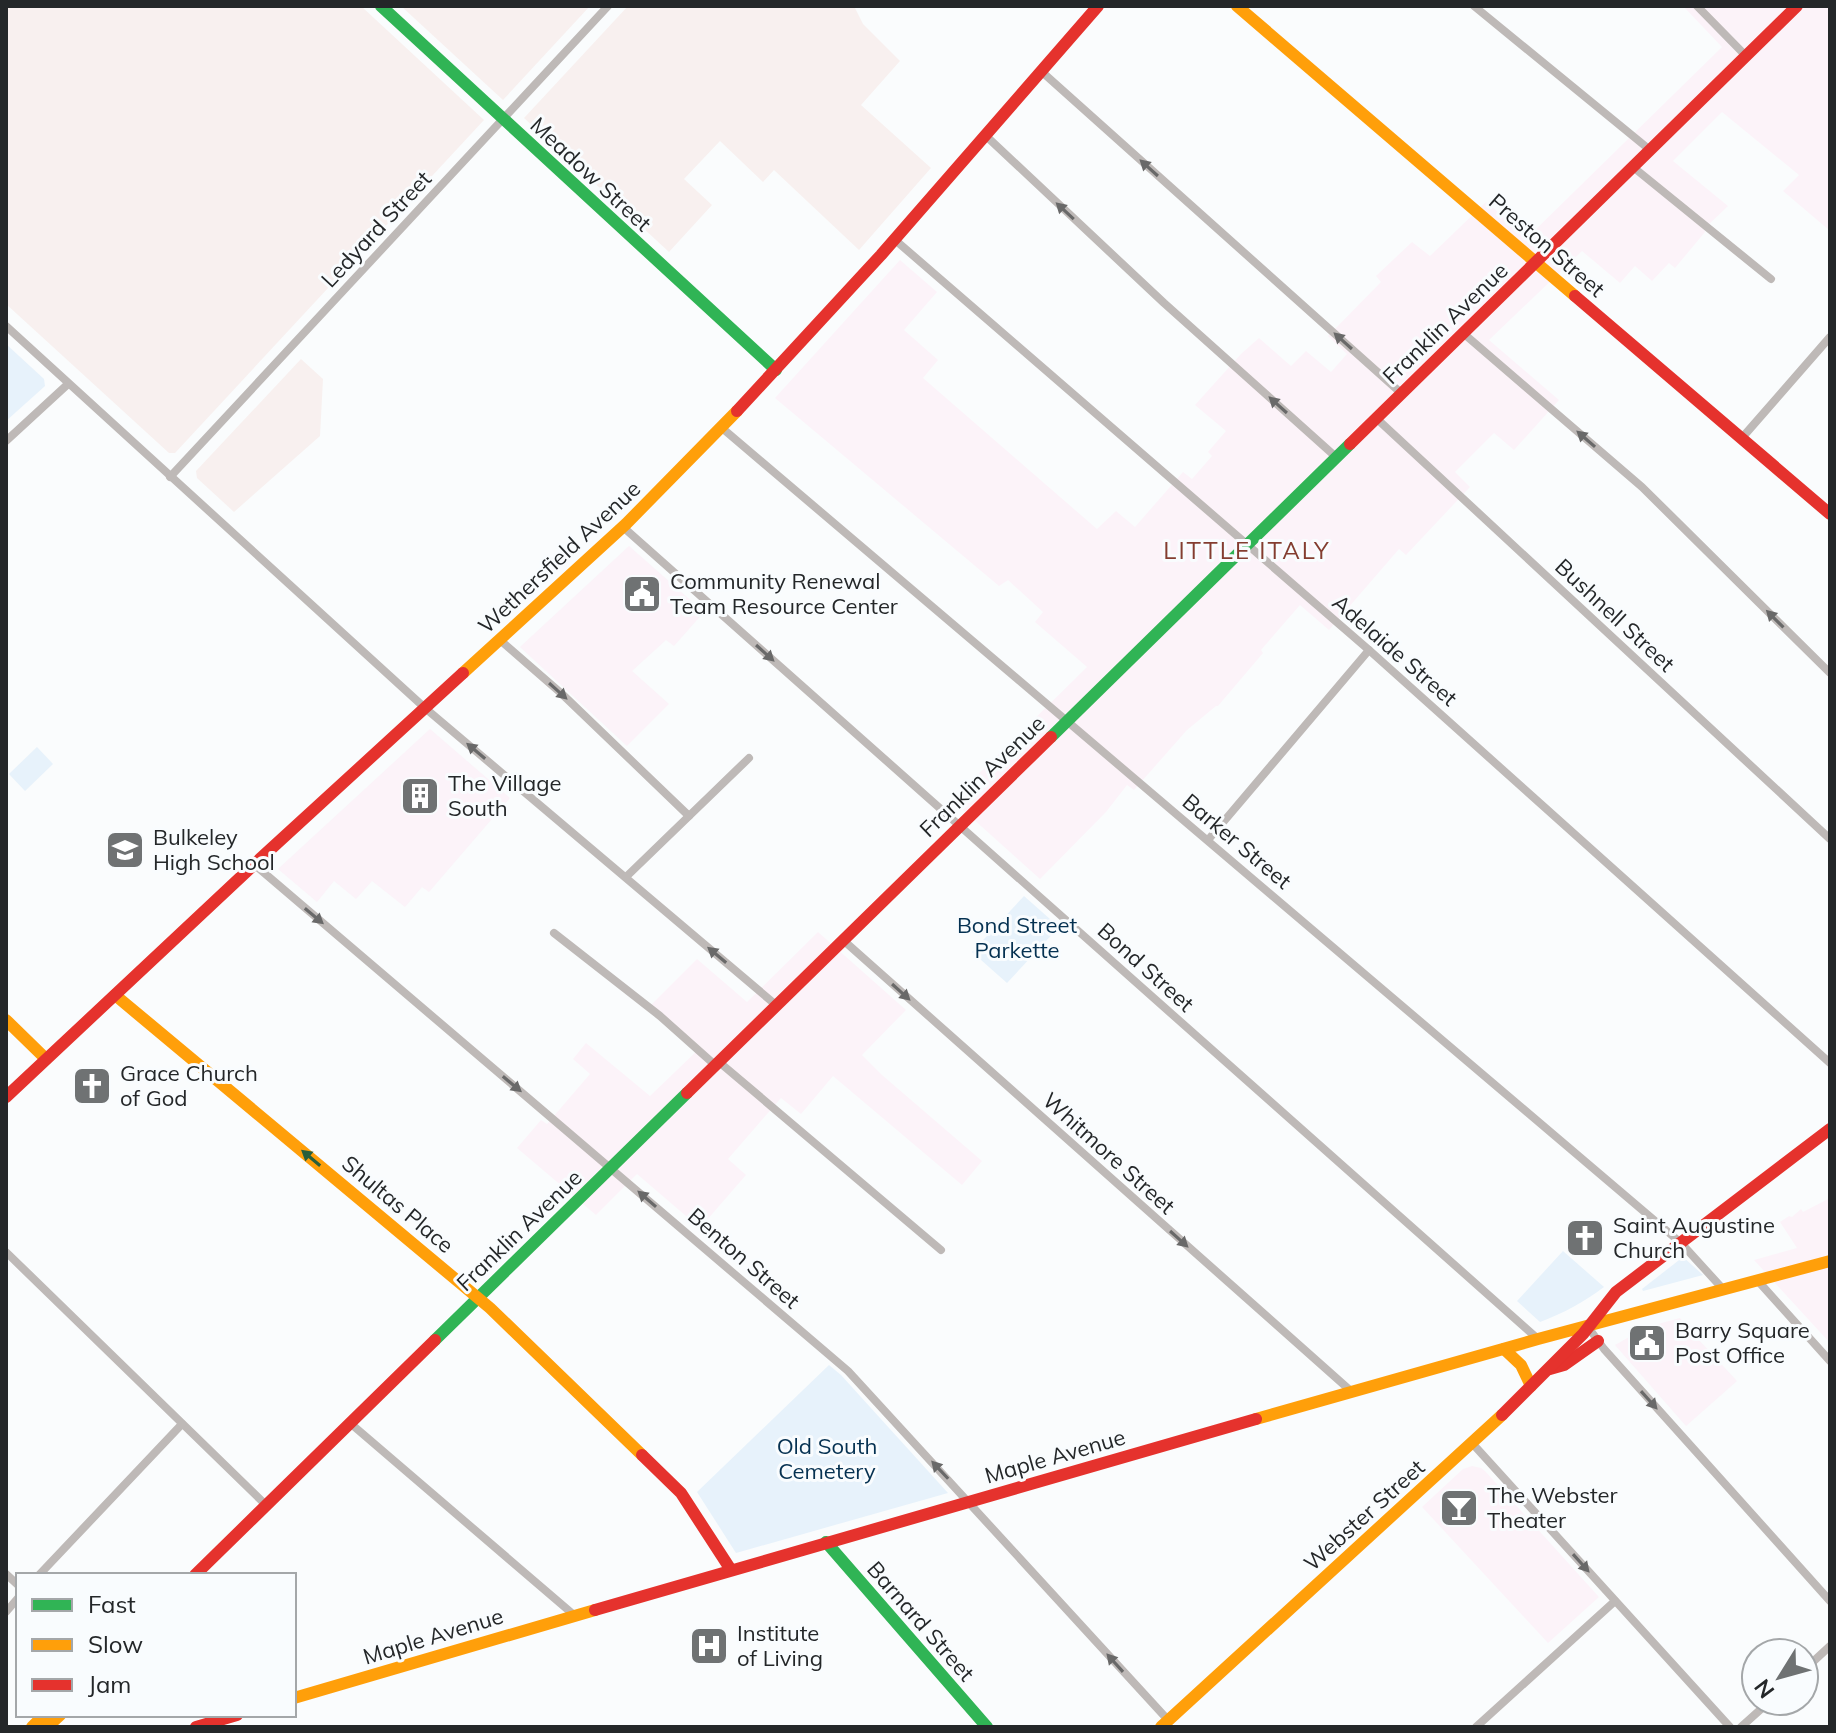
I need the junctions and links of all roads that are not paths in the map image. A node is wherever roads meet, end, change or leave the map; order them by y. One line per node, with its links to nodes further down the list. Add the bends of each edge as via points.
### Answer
1 (381, 6): 10 (main road, Meadow Street)
2 (608, 6): 10 (street, Ledyard Street)
3 (1098, 6): 9 (main road, Wethersfield Avenue)
4 (1237, 6): 15 (main road, Preston Street)
5 (1474, 6): 12 (street)
6 (1697, 6): 8 (street)
7 (1797, 6): 8 (main road, Franklin Avenue)
8 (1746, 56): 12 (main road, Franklin Avenue)
9 (1041, 71): 11 (main road, Wethersfield Avenue); 22 (street, one-way to 9)
10 (503, 120): 20 (main road, Meadow Street); 28 (street, Ledyard Street)
11 (985, 135): 14 (main road, Wethersfield Avenue); 27 (street, one-way to 11)
12 (1650, 150): 13 (main road, Franklin Avenue)
13 (1633, 167): 15 (main road, Franklin Avenue); 16 (street)
14 (894, 239): 20 (main road, Wethersfield Avenue); 31 (street, Adelaide Street)
15 (1536, 262): 18 (main road, Franklin Avenue); 25 (main road, Preston Street)
16 (1771, 279)
17 (6, 326): 21 (street)
18 (1463, 333): 22 (main road, Franklin Avenue); 34 (street, one-way to 18, via 1642,487)
19 (1830, 337): 25 (street)
20 (776, 370): 24 (main road, Wethersfield Avenue)
21 (68, 384): 26 (street); 28 (street)
22 (1401, 393): 23 (main road, Franklin Avenue)
23 (1376, 418): 27 (main road, Franklin Avenue); 40 (street, Bushnell Street)
24 (722, 428): 30 (main road, Wethersfield Avenue); 36 (street, Barker Street)
25 (1741, 439): 29 (main road, Preston Street)
26 (6, 441)
27 (1336, 457): 31 (main road, Franklin Avenue)
28 (170, 477): 35 (street)
29 (1830, 514)
30 (623, 527): 32 (main road, Wethersfield Avenue); 39 (street, Bond Street, one-way to 39)
31 (1247, 545): 33 (street, Adelaide Street); 36 (main road, Franklin Avenue)
32 (500, 640): 35 (main road, Wethersfield Avenue); 38 (street, one-way to 38)
33 (1369, 650): 41 (street); 51 (street, Adelaide Street)
34 (1830, 673)
35 (425, 708): 42 (main road, Wethersfield Avenue); 43 (street, one-way to 35)
36 (1067, 721): 39 (main road, Franklin Avenue); 41 (street, Barker Street)
37 (749, 758): 38 (street)
38 (689, 816): 43 (street)
39 (960, 826): 45 (main road, Franklin Avenue); 63 (street, Bond Street)
40 (1830, 839)
41 (1208, 840): 55 (street, Barker Street)
42 (255, 865): 46 (main road, Wethersfield Avenue); 54 (street, Benton Street, one-way to 54)
43 (626, 877): 47 (street, one-way to 43)
44 (554, 933): 50 (street)
45 (843, 940): 47 (main road, Franklin Avenue); 69 (street, Whitmore Street, one-way to 69)
46 (115, 995): 49 (main road, Wethersfield Avenue); 61 (main road, Shultas Place, one-way to 46)
47 (776, 1005): 50 (main road, Franklin Avenue)
48 (6, 1020): 49 (main road)
49 (46, 1059): 52 (main road, Wethersfield Avenue)
50 (717, 1063): 54 (main road, Franklin Avenue); 56 (street)
51 (1830, 1063)
52 (6, 1097)
53 (1830, 1129): 55 (main road, Webster Street)
54 (611, 1168): 61 (main road, Franklin Avenue); 73 (street, Benton Street, one-way to 54, via 848,1371)
55 (1681, 1243): 60 (street, Barker Street); 62 (main road, Webster Street, via 1616,1292)
56 (941, 1250)
57 (6, 1252): 71 (street)
58 (1830, 1261): 59 (main road, Maple Avenue)
59 (1758, 1281): 60 (main road, Maple Avenue); 66 (street)
60 (1722, 1288): 62 (main road, Maple Avenue)
61 (478, 1298): 70 (main road, Franklin Avenue); 76 (main road, Shultas Place, via 681,1493)
62 (1588, 1327): 63 (main road, Maple Avenue); 64 (street); 67 (main road, Webster Street)
63 (1538, 1339): 65 (main road, Maple Avenue)
64 (1598, 1341): 67 (main road, via 1564,1365); 80 (street, one-way to 80)
65 (1504, 1349): 68 (main road, via 1517,1357); 69 (main road, Maple Avenue)
66 (1830, 1361)
67 (1547, 1370): 68 (main road, Webster Street)
68 (1531, 1386): 72 (main road, Webster Street)
69 (1352, 1392): 73 (main road, Maple Avenue)
70 (350, 1423): 74 (main road, Franklin Avenue); 81 (street)
71 (182, 1424): 74 (street); 77 (street)
72 (1472, 1443): 79 (street, one-way to 79); 84 (main road, Webster Street)
73 (968, 1501): 75 (main road, Maple Avenue); 84 (street, Benton Street, one-way to 73)
74 (266, 1505): 78 (main road, Franklin Avenue)
75 (826, 1542): 76 (main road, Maple Avenue); 86 (main road, Barnard Street)
76 (731, 1570): 81 (main road, Maple Avenue)
77 (41, 1573)
78 (197, 1573)
79 (1615, 1601): 87 (street); 88 (street)
80 (1830, 1601)
81 (574, 1615): 82 (main road, Maple Avenue)
82 (296, 1697)
83 (230, 1717): 85 (main road)
84 (1164, 1724)
85 (196, 1727)
86 (987, 1727)
87 (1476, 1727)
88 (1730, 1727)

